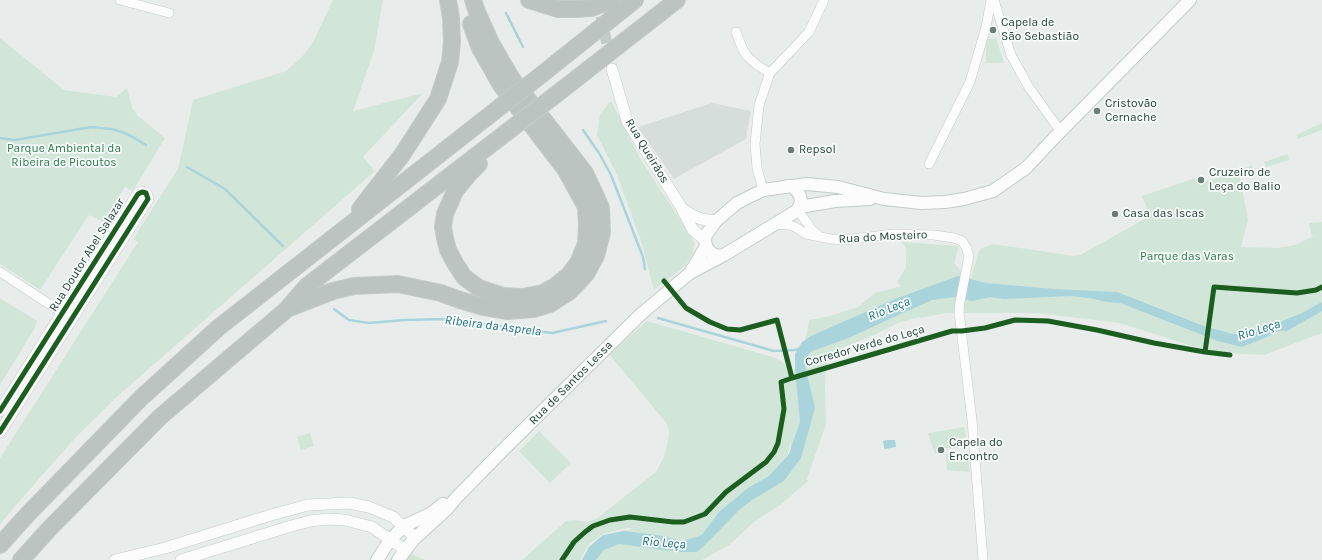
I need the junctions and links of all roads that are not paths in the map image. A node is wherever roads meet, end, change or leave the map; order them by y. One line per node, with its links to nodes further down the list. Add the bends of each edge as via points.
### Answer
1 (120, 0): 13 (street)
2 (448, 0): 28 (highway, via 452,42 450,62 438,99 415,137)
3 (462, 0): 17 (highway, via 480,48 501,84 565,169 586,206 586,244 578,264 554,287 523,298 503,296 479,288 464,277 448,250 443,227 445,214 455,191 469,174 503,143)
4 (473, 0): 35 (highway, via 486,33 508,74 585,173 594,192 600,208 602,232 596,256 586,274 569,292 550,304 533,310 484,307 420,288 390,284 354,286 333,291)
5 (529, 0): 6 (highway, via 558,9 575,9 591,8)
6 (612, 0)
7 (635, 0): 28 (highway, bridge)
8 (677, 0): 17 (highway, bridge)
9 (824, 0): 16 (street, via 809,32)
10 (991, 0): 19 (street, via 986,28 970,82)
11 (994, 0): 18 (street, via 1011,55 1028,86)
12 (1190, 0): 18 (main road)
13 (169, 13)
14 (736, 32): 16 (street, via 747,56)
15 (612, 69): 24 (street, Rua Queirãos, via 627,121)
16 (770, 73): 21 (street, via 759,105 755,144 757,168)
17 (507, 132): 35 (highway, via 307,286)
18 (1061, 132): 22 (main road, via 1026,168 993,191 945,202 922,203)
19 (929, 164)
20 (787, 186): 21 (main road, Rua de Santos Lessa); 22 (main road, Rua de Santos Lessa, via 807,184 838,188); 25 (main road, via 793,187 800,196)
21 (763, 190): 26 (main road, Rua de Santos Lessa, via 737,203)
22 (884, 199): 23 (main road)
23 (815, 204): 25 (main road); 27 (street)
24 (681, 207): 26 (street, Rua Queirãos, via 692,216); 31 (street, Rua Queirãos, via 693,230)
25 (799, 208): 27 (street); 29 (main road, Rua de Santos Lessa)
26 (716, 221): 31 (main road, Rua de Santos Lessa, via 706,234)
27 (806, 221): 30 (street)
28 (349, 224): 45 (highway, via 218,328 182,360 141,398)
29 (775, 224): 30 (street, Rua do Mosteiro, via 789,225 806,234); 32 (main road, Rua de Santos Lessa)
30 (820, 237): 53 (street, Rua do Mosteiro, via 844,240 894,234 934,235 954,238 962,241 966,247 969,256 959,312 972,420)
31 (705, 243): 32 (main road, via 713,254); 34 (main road, Rua de Santos Lessa)
32 (724, 255): 34 (main road, Rua de Santos Lessa)
33 (0, 272): 36 (street)
34 (690, 274): 39 (main road, Rua de Santos Lessa, via 641,314)
35 (286, 310): 48 (highway, via 160,418)
36 (68, 316): 36 (street, Rua Doutor Abel Salazar, via 148,200 146,193 138,194); 37 (street, Rua Doutor Abel Salazar); 38 (street, Rua Doutor Abel Salazar)
37 (0, 411)
38 (0, 432)
39 (456, 498): 41 (main road, Rua de Santos Lessa, via 446,501 430,514); 44 (main road, Rua de Santos Lessa)
40 (264, 517): 41 (street, via 308,504 349,503 393,517); 42 (street); 47 (street)
41 (404, 526): 43 (main road, Rua de Santos Lessa); 44 (street)
42 (269, 533): 43 (street, via 310,521 345,520 372,527); 50 (street)
43 (390, 540): 46 (street); 51 (main road, Rua de Santos Lessa)
44 (414, 540): 46 (main road, Rua de Santos Lessa)
45 (0, 545)
46 (405, 550): 52 (main road, Rua de Santos Lessa)
47 (146, 557): 49 (street)
48 (21, 560)
49 (115, 560)
50 (180, 560)
51 (377, 560)
52 (398, 560)
53 (983, 560)

